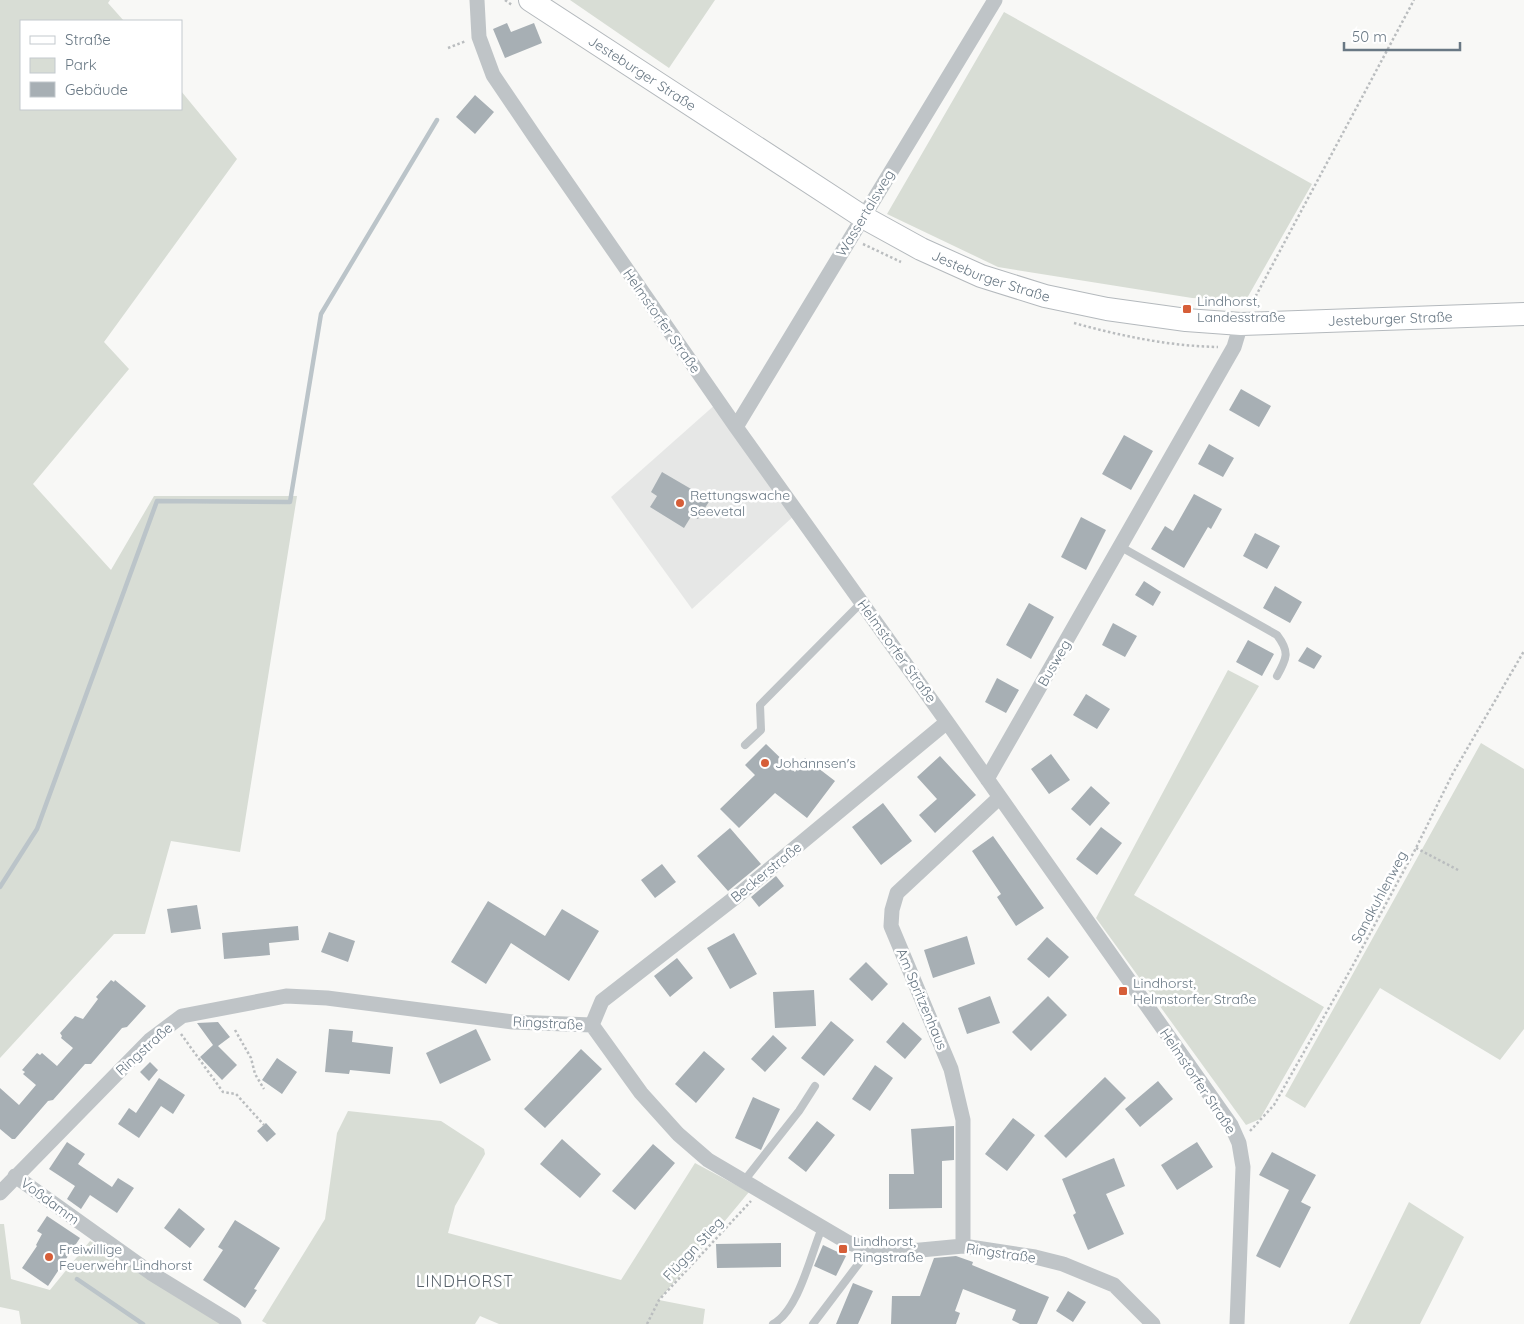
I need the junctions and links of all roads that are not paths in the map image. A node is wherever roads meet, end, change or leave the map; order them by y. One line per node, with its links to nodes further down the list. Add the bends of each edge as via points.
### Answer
1 (478, 0): 7 (street, Helmstorfer Straße, via 479,37 494,75)
2 (995, 0): 4 (street, Wassertalsweg)
3 (525, 5): 4 (main road, Jesteburger Straße)
4 (857, 226): 6 (main road, Jesteburger Straße, via 921,249 981,276 1045,296 1169,318); 7 (street, Wassertalsweg)
5 (1524, 314): 6 (main road, Jesteburger Straße)
6 (1241, 324): 8 (street, Busweg, via 1234,347)
7 (736, 427): 9 (street, Helmstorfer Straße)
8 (1120, 547): 10 (lane, via 1278,635 1286,647 1285,660); 13 (street, Busweg)
9 (862, 602): 11 (street, Helmstorfer Straße); 12 (lane, via 760,705 761,730)
10 (1277, 676)
11 (948, 722): 13 (street, Helmstorfer Straße); 15 (street, Beckerstraße, via 737,896 602,1001)
12 (745, 745)
13 (987, 779): 14 (street, Helmstorfer Straße)
14 (1000, 796): 21 (street, Am Spritzenhaus, via 897,893 892,910 891,926 951,1069 964,1120); 27 (street, Helmstorfer Straße, via 1231,1125 1239,1143 1243,1167)
15 (592, 1025): 17 (street, Ringstraße, via 513,1022 327,998 286,996 182,1016 150,1040); 18 (street, Ringstraße, via 641,1093 678,1134 708,1160)
16 (815, 1086): 18 (lane)
17 (15, 1176): 19 (street, Ringstraße); 23 (street, Voßdamm, via 151,1273)
18 (744, 1181): 20 (street, Ringstraße)
19 (0, 1193)
20 (822, 1228): 22 (street, Ringstraße); 24 (lane, via 789,1309)
21 (963, 1246): 22 (street, Ringstraße, via 910,1251); 26 (street, Ringstraße, via 1036,1257 1114,1285)
22 (869, 1250): 25 (lane)
23 (234, 1324)
24 (774, 1324)
25 (813, 1324)
26 (1152, 1324)
27 (1236, 1324)

